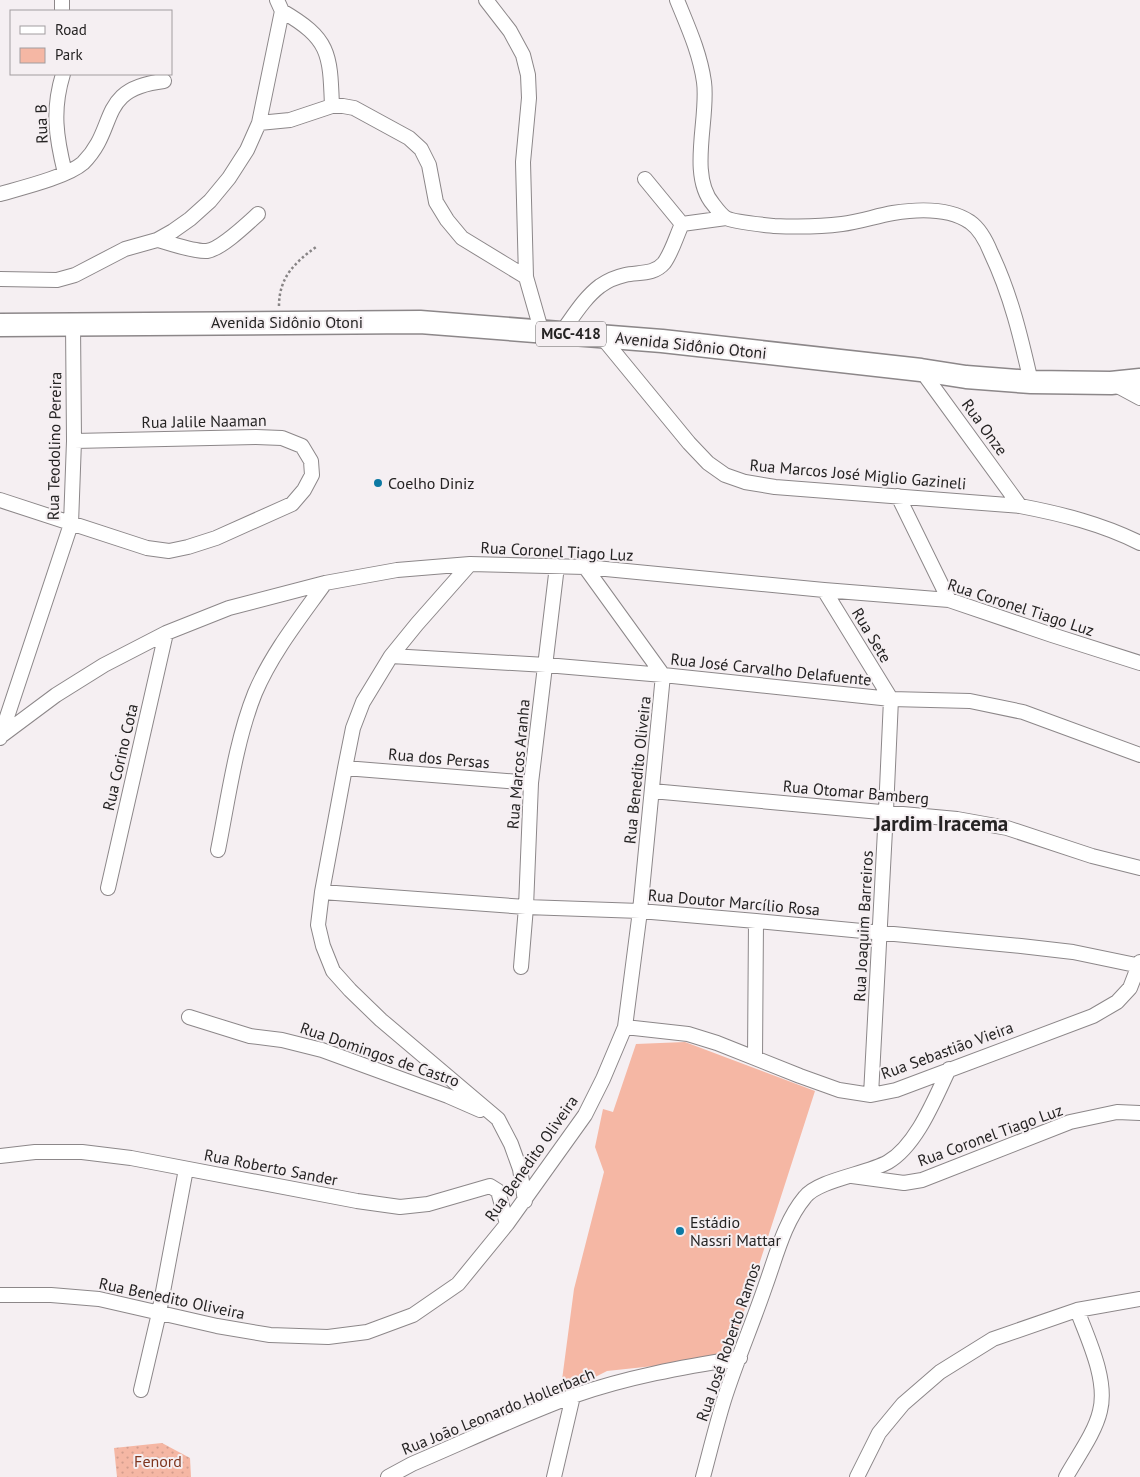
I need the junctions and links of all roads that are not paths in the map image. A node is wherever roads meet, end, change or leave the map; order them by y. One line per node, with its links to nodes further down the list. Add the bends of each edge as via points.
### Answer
1 (486, 0): 15 (street, via 510,30 523,55 528,75 523,162)
2 (677, 0): 12 (street, via 695,44 704,84 702,182 711,202)
3 (280, 5): 6 (street, via 314,32 324,46 329,62); 7 (street)
4 (63, 75): 8 (street, Rua B, via 56,130)
5 (164, 82): 8 (street, via 146,84 120,97 94,149 82,164)
6 (332, 106): 7 (street, via 290,120); 15 (street, via 354,108 409,138 421,149 428,165 436,202 462,238)
7 (259, 124): 14 (street, via 247,150 210,201 190,219)
8 (65, 173): 10 (street)
9 (645, 179): 13 (street)
10 (0, 194)
11 (258, 214): 14 (street, via 232,237 210,250)
12 (726, 218): 13 (street); 23 (street, via 764,225 806,227 922,210 955,214 972,223 985,240 1004,279)
13 (682, 224): 19 (street, via 663,264 649,272 616,277 601,286)
14 (157, 240): 16 (street, via 125,249 75,275 56,280)
15 (526, 277): 19 (street)
16 (0, 279)
17 (73, 324): 18 (main road, Avenida Sidônio Otoni / MGC-418); 19 (main road, Avenida Sidônio Otoni / MGC-418, via 420,322); 26 (street, Rua Teodolino Pereira)
18 (0, 325)
19 (552, 333): 20 (main road, Avenida Sidônio Otoni / MGC-418)
20 (601, 336): 21 (main road, Avenida Sidônio Otoni / MGC-418); 27 (street, Rua Marcos José Miglio Gazineli, via 689,443 725,475 775,487)
21 (921, 370): 23 (main road, Avenida Sidônio Otoni / MGC-418); 29 (street, Rua Onze)
22 (1140, 380): 24 (main road, Avenida Sidônio Otoni / MGC-418)
23 (1031, 382): 24 (main road, Avenida Sidônio Otoni / MGC-418)
24 (1111, 383): 25 (street)
25 (1140, 398)
26 (74, 441): 30 (street, Rua Teodolino Pereira); 30 (street, Rua Jalile Naaman, via 282,438 302,446 311,461 312,475 292,504 188,547 169,550 147,548)
27 (898, 496): 29 (street, Rua Marcos José Miglio Gazineli); 37 (street)
28 (0, 500): 30 (street)
29 (1020, 506): 31 (street, Rua Marcos José Miglio Gazineli, via 1099,525)
30 (71, 524): 44 (street, Rua Teodolino Pereira)
31 (1140, 543)
32 (470, 564): 33 (street, Rua Coronel Tiago Luz); 35 (street, Rua Coronel Tiago Luz, via 397,570); 39 (street)
33 (557, 566): 34 (street, Rua Coronel Tiago Luz); 41 (street, Rua Marcos Aranha)
34 (585, 567): 36 (street, Rua Coronel Tiago Luz); 42 (street, Rua Benedito Oliveira)
35 (325, 583): 38 (street, Rua Coronel Tiago Luz, via 229,608); 50 (street, via 270,663 255,694 242,737)
36 (824, 590): 37 (street, Rua Coronel Tiago Luz); 43 (street, Rua Sete)
37 (949, 600): 40 (street, Rua Coronel Tiago Luz)
38 (166, 633): 44 (street, Rua Coronel Tiago Luz, via 104,665 56,695); 52 (street, Rua Corino Cota)
39 (390, 656): 41 (street, Rua José Carvalho Delafuente); 46 (street, via 363,702 353,728)
40 (1140, 663)
41 (546, 665): 42 (street, Rua José Carvalho Delafuente); 47 (street, Rua Marcos Aranha)
42 (663, 675): 43 (street, Rua José Carvalho Delafuente); 48 (street, Rua Benedito Oliveira)
43 (890, 699): 45 (street, Rua José Carvalho Delafuente, via 970,701 1023,712); 49 (street, Rua Joaquim Barreiros)
44 (0, 737)
45 (1140, 755)
46 (345, 768): 47 (street, Rua dos Persas); 53 (street)
47 (531, 783): 54 (street, Rua Marcos Aranha)
48 (652, 791): 49 (street, Rua Otomar Bamberg); 55 (street, Rua Benedito Oliveira)
49 (886, 812): 51 (street, Rua Otomar Bamberg, via 1007,828); 57 (street, Rua Joaquim Barreiros)
50 (218, 850)
51 (1140, 868)
52 (108, 888)
53 (322, 892): 54 (street, Rua Doutor Marcílio Rosa); 67 (street, via 318,925 334,971 381,1020)
54 (526, 906): 55 (street, Rua Doutor Marcílio Rosa); 60 (street, Rua Marcos Aranha)
55 (640, 911): 56 (street, Rua Doutor Marcílio Rosa); 62 (street, Rua Benedito Oliveira)
56 (756, 921): 57 (street, Rua Doutor Marcílio Rosa); 63 (street)
57 (880, 934): 59 (street, Rua Doutor Marcílio Rosa, via 1073,952); 65 (street, Rua Joaquim Barreiros)
58 (1140, 962): 59 (street, Rua Sebastião Vieira)
59 (1140, 966): 64 (street, Rua Sebastião Vieira, via 1130,988 1117,1002 1093,1016)
60 (521, 967)
61 (189, 1018): 67 (street, Rua Domingos de Castro, via 244,1034 322,1050 448,1096)
62 (625, 1027): 63 (street, Rua Sebastião Vieira, via 688,1034); 71 (street, Rua Benedito Oliveira, via 585,1115)
63 (755, 1058): 65 (street, Rua Sebastião Vieira, via 838,1090)
64 (949, 1069): 65 (street, Rua Sebastião Vieira, via 896,1090); 70 (street, via 927,1115 908,1144 888,1162)
65 (871, 1095)
66 (1140, 1113): 70 (street, Rua Coronel Tiago Luz, via 1117,1112 1070,1122 922,1180 904,1182)
67 (498, 1119): 71 (street, via 520,1169)
68 (0, 1156): 69 (street, Rua Roberto Sander, via 82,1152)
69 (186, 1169): 72 (street, Rua Roberto Sander, via 400,1206 428,1204 490,1186 498,1191); 76 (street)
70 (851, 1176): 77 (street, Rua José Roberto Ramos, via 806,1195 793,1214)
71 (525, 1201): 72 (street, Rua Benedito Oliveira)
72 (507, 1224): 76 (street, Rua Benedito Oliveira, via 458,1284 413,1315 367,1332 328,1337 270,1335)
73 (0, 1295): 76 (street, Rua Benedito Oliveira, via 51,1294 99,1299)
74 (1140, 1299): 75 (street)
75 (1077, 1310): 83 (street, via 993,1339 940,1372 902,1404 879,1433); 84 (street, via 1094,1358 1102,1397 1094,1428)
76 (159, 1313): 78 (street)
77 (740, 1358): 79 (street, Rua João Leonardo Hollerbach, via 666,1370); 82 (street, Rua José Roberto Ramos, via 724,1399)
78 (141, 1390)
79 (573, 1396): 80 (street, Rua João Leonardo Hollerbach); 81 (street)
80 (388, 1477)
81 (554, 1477)
82 (703, 1477)
83 (857, 1477)
84 (1066, 1477)

